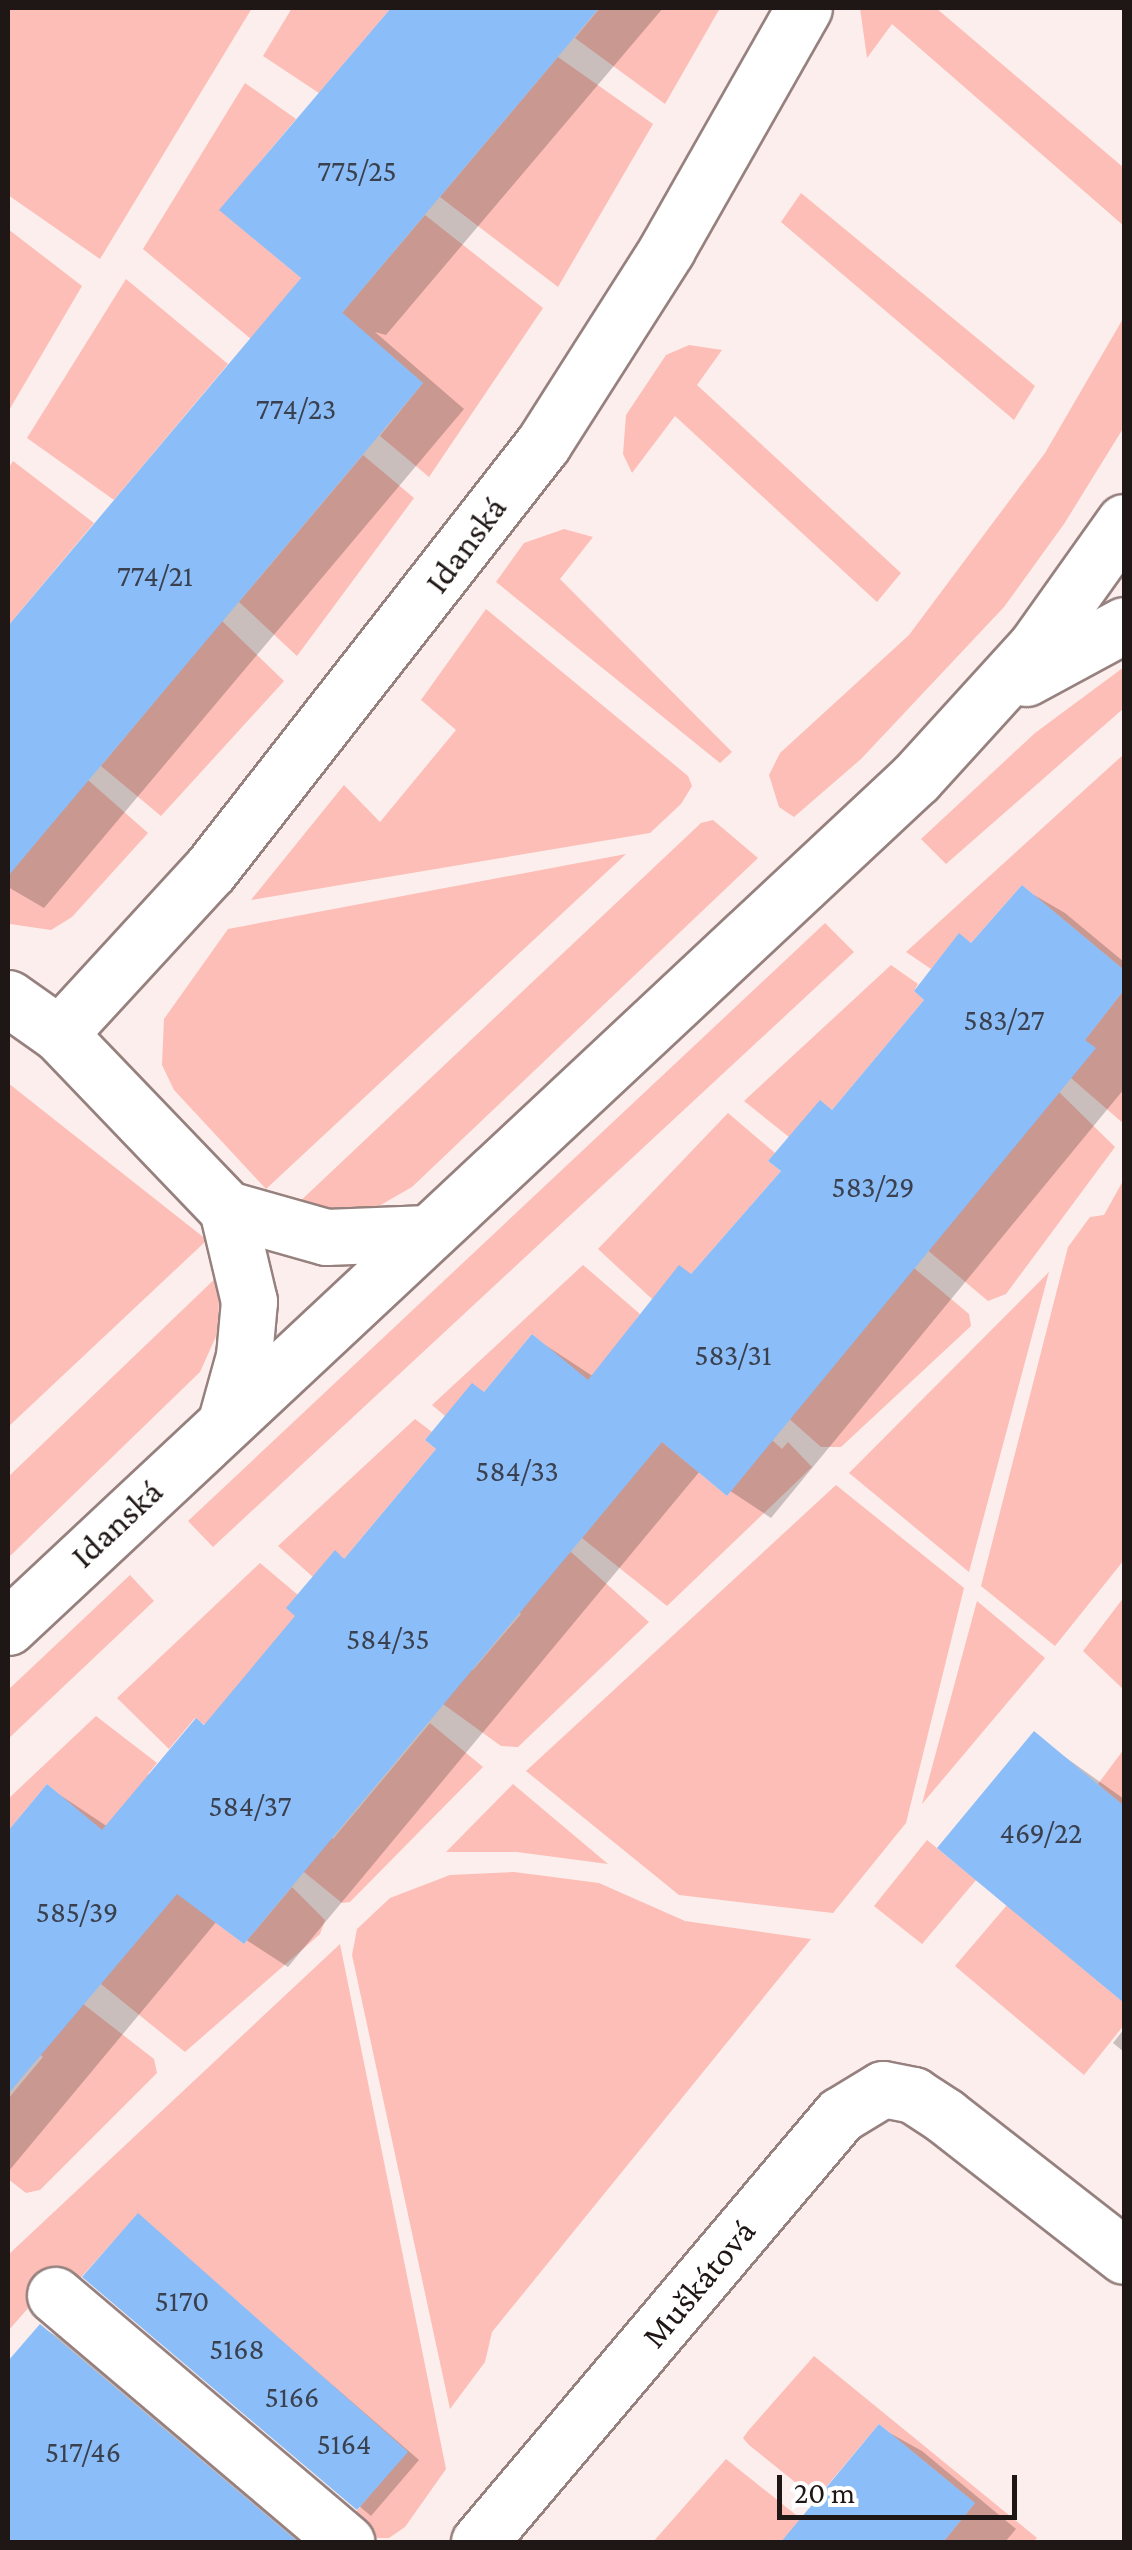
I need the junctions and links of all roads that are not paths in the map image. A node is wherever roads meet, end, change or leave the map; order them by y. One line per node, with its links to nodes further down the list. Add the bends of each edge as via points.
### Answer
1 (804, 8): 6 (street, Idanská, via 667,249 543,444 210,870)
2 (1124, 522): 4 (street, Idanská)
3 (1124, 625): 4 (street)
4 (993, 698): 8 (street, Idanská, via 813,877)
5 (8, 998): 6 (street)
6 (60, 1034): 7 (street)
7 (227, 1209): 8 (street, via 326,1238); 9 (street, via 249,1301)
8 (428, 1233): 9 (street, Idanská)
9 (226, 1422): 10 (street, Idanská)
10 (8, 1627)
11 (1124, 2256): 14 (street, Muškátová, via 945,2116 913,2095 883,2089 840,2114)
12 (55, 2295): 13 (street)
13 (346, 2542)
14 (480, 2542)

